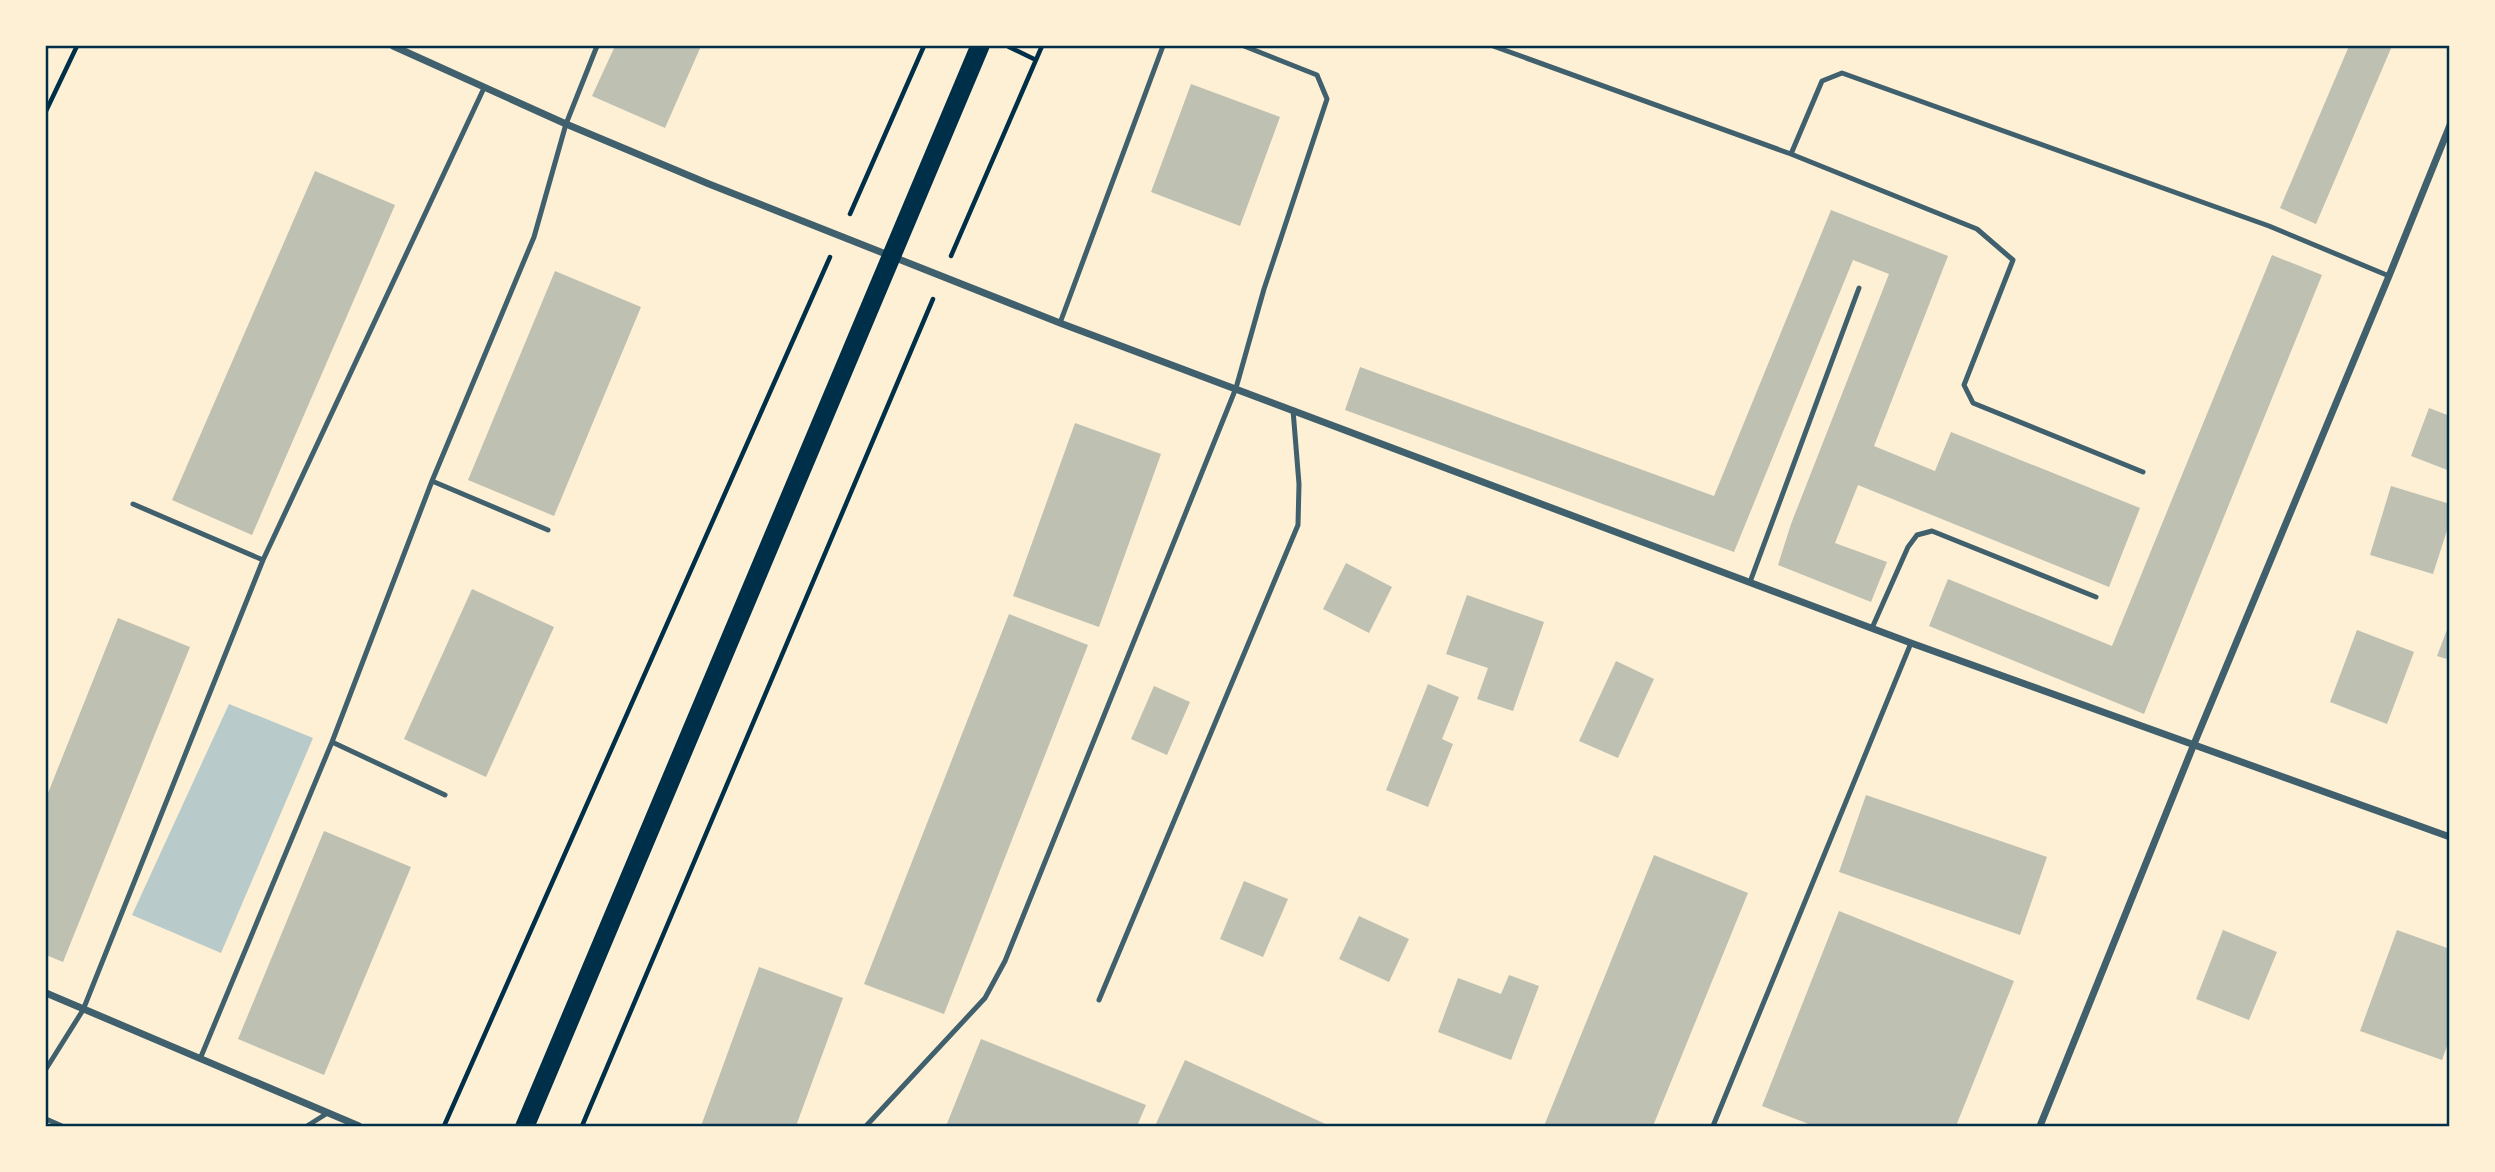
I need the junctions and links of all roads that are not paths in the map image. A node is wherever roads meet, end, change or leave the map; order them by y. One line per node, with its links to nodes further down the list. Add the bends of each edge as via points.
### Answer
1 (393, 46): 7 (street)
2 (597, 46): 9 (lane)
3 (980, 46): 12 (highway)
4 (1163, 46): 15 (lane)
5 (1244, 46): 16 (lane, via 1317,75 1327,99)
6 (1493, 46): 11 (lane)
7 (410, 49): 8 (street)
8 (484, 88): 9 (street); 22 (lane)
9 (566, 124): 12 (street); 19 (lane, via 534,237)
10 (2449, 125): 13 (street)
11 (1791, 154): 13 (lane, via 1822,81 1842,73 2269,226); 18 (lane, via 1977,229 2013,260 1964,385 1973,403)
12 (891, 256): 15 (street); 41 (highway)
13 (2389, 276): 28 (street)
14 (1858, 288): 23 (lane)
15 (1060, 323): 16 (street)
16 (1236, 388): 17 (street); 42 (lane, via 1005,961 985,998)
17 (1293, 410): 23 (street); 32 (lane, via 1298,525)
18 (2143, 472)
19 (432, 481): 21 (lane); 27 (lane)
20 (133, 504): 22 (lane)
21 (548, 530)
22 (263, 560): 33 (lane)
23 (1750, 582): 25 (street)
24 (2096, 597): 25 (lane, via 1933,531 1917,535 1908,547)
25 (1872, 628): 26 (street)
26 (1911, 643): 28 (street); 43 (lane)
27 (332, 742): 29 (lane); 34 (lane)
28 (2194, 744): 30 (street); 44 (street)
29 (444, 795)
30 (2449, 837)
31 (46, 993): 33 (street)
32 (1099, 1000)
33 (83, 1010): 34 (street); 35 (lane)
34 (200, 1059): 36 (street)
35 (46, 1069)
36 (326, 1114): 39 (lane); 40 (street)
37 (46, 1119): 38 (lane)
38 (62, 1126)
39 (307, 1126)
40 (359, 1126)
41 (525, 1126)
42 (866, 1126)
43 (1713, 1126)
44 (2040, 1126)

